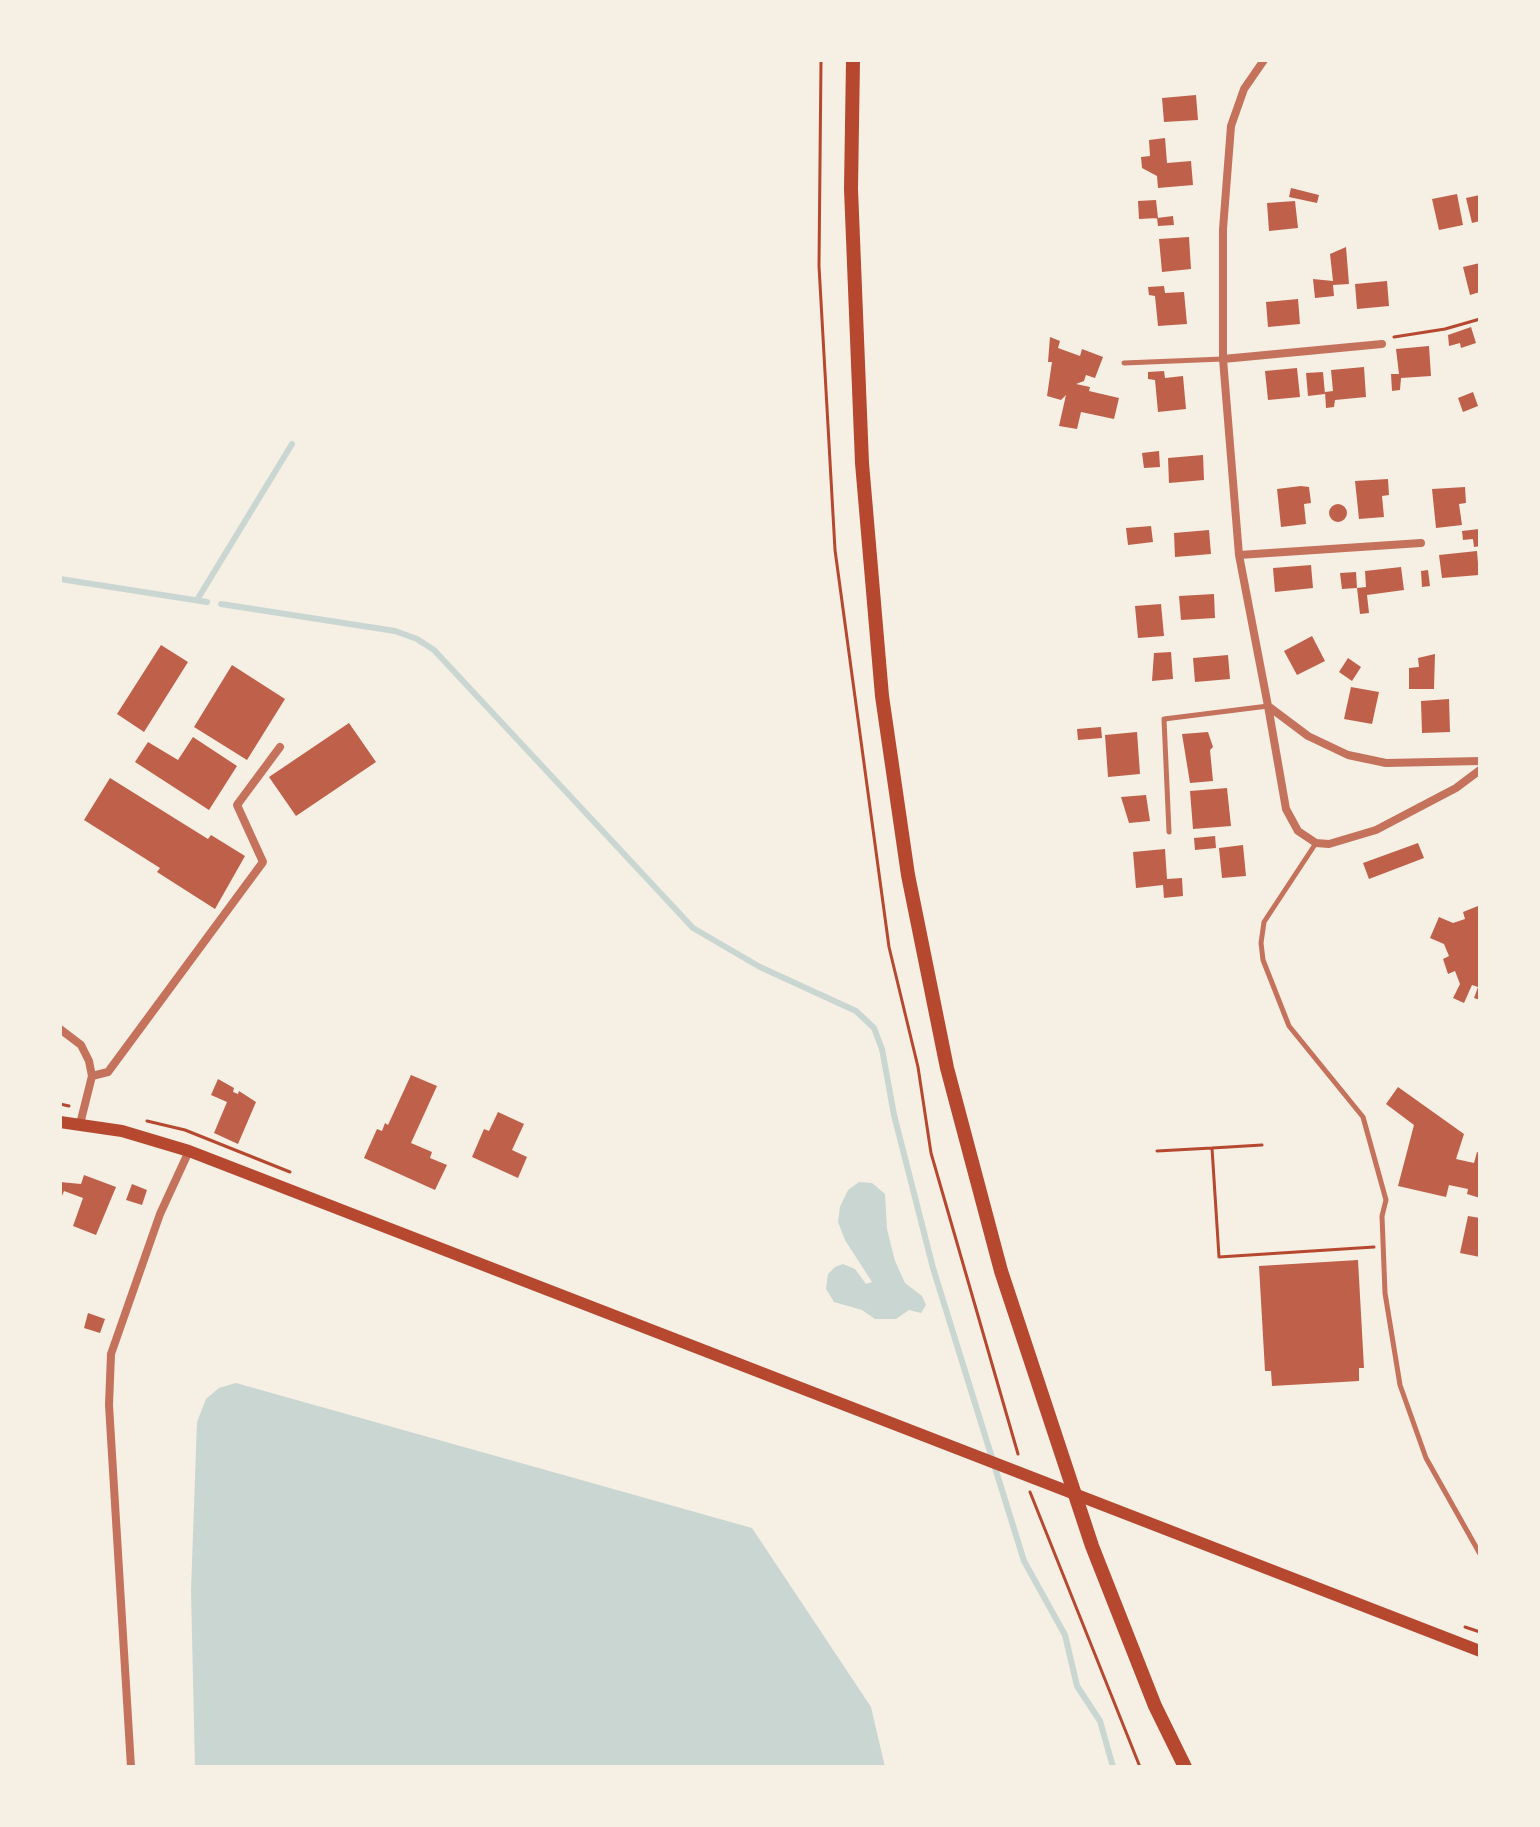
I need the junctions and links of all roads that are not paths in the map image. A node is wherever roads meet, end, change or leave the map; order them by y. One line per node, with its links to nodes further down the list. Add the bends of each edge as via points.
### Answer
1 (853, 60): 22 (main road, via 851,189 862,463 882,696 908,875 947,1068 1001,1271 1092,1546)
2 (1264, 60): 4 (street, via 1244,89 1231,126 1223,229)
3 (1382, 344): 4 (street)
4 (1223, 359): 5 (lane); 7 (street)
5 (1124, 363)
6 (1421, 543): 7 (street)
7 (1239, 555): 8 (street)
8 (1268, 706): 10 (street, via 1308,736 1348,755 1386,763); 12 (lane, via 1164,719); 13 (street, via 1286,809 1298,831)
9 (280, 747): 15 (street, via 237,805 263,862 108,1072)
10 (1480, 761)
11 (1480, 770): 13 (street, via 1376,830)
12 (1169, 832)
13 (1316, 843): 19 (lane, via 1264,922 1262,951 1289,1026 1363,1117 1386,1200 1381,1246 1388,1316 1408,1409 1426,1458)
14 (60, 1029): 15 (street, via 81,1045)
15 (92, 1076): 17 (street)
16 (60, 1122): 17 (main road)
17 (80, 1124): 18 (main road)
18 (189, 1151): 20 (main road); 21 (street, via 160,1214 111,1354 109,1405)
19 (1480, 1554)
20 (1480, 1651)
21 (131, 1767)
22 (1185, 1767)

